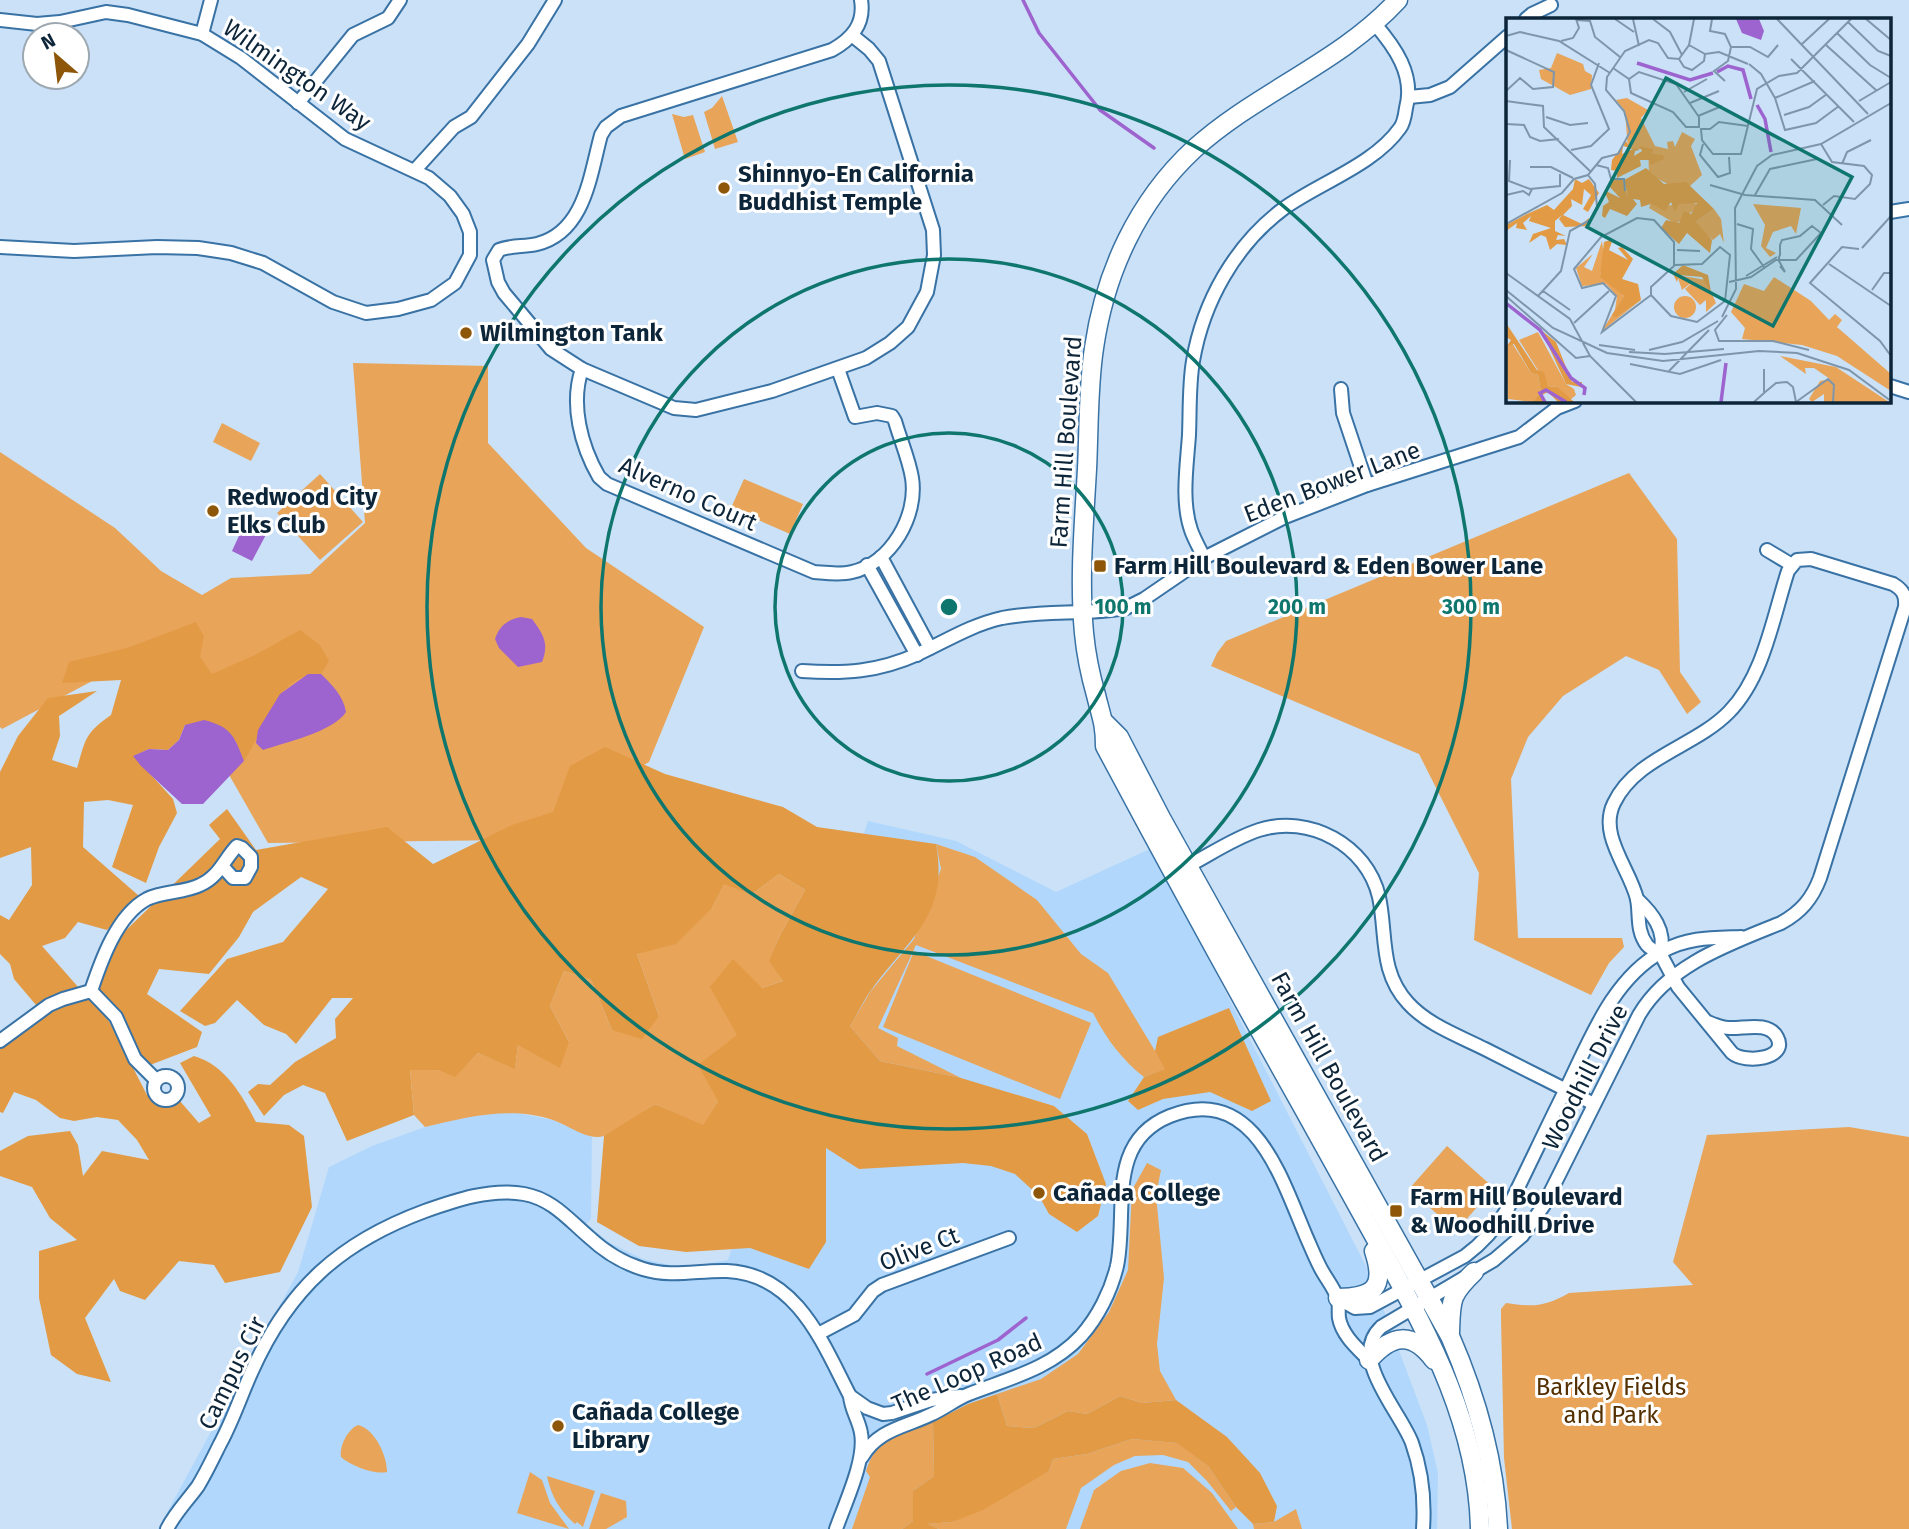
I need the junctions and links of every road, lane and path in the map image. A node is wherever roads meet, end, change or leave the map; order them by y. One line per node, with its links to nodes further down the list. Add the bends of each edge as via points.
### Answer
1 (211, 0): 10 (street)
2 (400, 0): 14 (street, via 388,18 353,34)
3 (555, 0): 15 (street, via 528,44 471,117 454,127)
4 (861, 0): 11 (street, via 862,13)
5 (1398, 0): 9 (main road, Farm Hill Boulevard)
6 (1551, 5): 7 (street)
7 (1527, 18)
8 (0, 20): 10 (street, Wilmington Way, via 37,24 106,12)
9 (1374, 23): 13 (street, via 1407,73); 30 (main road, Farm Hill Boulevard, via 1195,149 1156,191 1122,248 1107,286 1093,351)
10 (202, 34): 14 (street, Wilmington Way)
11 (853, 36): 17 (street, via 832,50 612,121 601,135 582,206 572,221 537,244 499,250 493,260 504,293 551,349); 18 (street, via 875,55 884,75 933,230 934,255 927,292 908,327 866,358)
12 (1506, 38): 13 (street, via 1450,87)
13 (1409, 97): 26 (street, via 1402,126 1382,149 1283,210 1236,258 1216,289 1193,362 1186,499 1190,528)
14 (298, 103): 15 (street, Wilmington Way, via 345,139)
15 (415, 170): 16 (street, Wilmington Way, via 450,196 463,214 470,232 470,255 455,283 430,300 398,309 366,313 333,302 263,263 232,253 198,248 74,251)
16 (0, 247)
17 (582, 369): 18 (street, via 674,408 696,410); 27 (street, Alverno Court, via 578,421 594,470 607,484 814,572 854,572)
18 (838, 369): 25 (street, Alverno Court, via 855,417 892,416 912,479 905,527)
19 (1892, 387): 21 (street)
20 (1341, 389): 23 (street, via 1343,413)
21 (1909, 393)
22 (1572, 402): 23 (street, Eden Bower Lane, via 1519,437)
23 (1367, 485): 26 (street, Eden Bower Lane, via 1285,517)
24 (1767, 551): 28 (street)
25 (881, 558): 27 (street, Alverno Court); 31 (street)
26 (1204, 558): 30 (street, Eden Bower Lane, via 1126,608)
27 (867, 565): 32 (street)
28 (1792, 565): 29 (street, Woodhill Drive, via 1811,559 1901,589); 37 (street, via 1758,666 1743,695 1712,728 1635,775 1613,804 1610,828)
29 (1907, 599): 38 (street, Woodhill Drive, via 1815,891 1795,915)
30 (1082, 613): 31 (street, Eden Bower Lane, via 1001,618); 34 (main road, Farm Hill Boulevard, via 1089,666)
31 (930, 648): 32 (street, Eden Bower Lane)
32 (917, 655): 33 (street, Eden Bower Lane, via 866,671)
33 (802, 671)
34 (1105, 723): 35 (main road, Farm Hill Boulevard, via 1119,737); 47 (main road, Farm Hill Boulevard, via 1105,746)
35 (1188, 866): 45 (street, via 1243,837 1278,826 1308,828 1337,839 1354,852 1373,879 1385,958 1407,1003 1436,1024); 50 (main road, Farm Hill Boulevard)
36 (223, 867): 41 (street, via 200,886 146,900 135,909 115,931)
37 (1637, 899): 39 (street, via 1662,935); 39 (street, via 1646,944)
38 (1748, 936): 39 (street, Woodhill Drive, via 1690,940); 40 (street, Woodhill Drive)
39 (1660, 953): 40 (street); 45 (street, Woodhill Drive, via 1614,997)
40 (1672, 977): 42 (street); 46 (street, Woodhill Drive, via 1646,1003)
41 (91, 991): 43 (street, via 49,1005); 44 (street, via 116,1017 135,1059)
42 (1708, 1022): 42 (street, via 1737,1057 1765,1058 1779,1042 1763,1027 1727,1028)
43 (0, 1041)
44 (156, 1080)
45 (1566, 1090): 46 (street); 50 (street, Woodhill Drive, via 1490,1235 1465,1256)
46 (1594, 1104): 49 (street, Woodhill Drive, via 1539,1212 1508,1249)
47 (1361, 1212): 51 (main road, Farm Hill Boulevard); 52 (main road, via 1380,1276 1378,1285 1366,1295)
48 (1009, 1238): 55 (street, Olive Ct, via 882,1285 854,1315)
49 (1474, 1272): 53 (street, Woodhill Drive); 56 (main road, via 1452,1298)
50 (1420, 1281): 51 (street, Woodhill Drive); 53 (main road, Farm Hill Boulevard)
51 (1403, 1290): 52 (street, Woodhill Drive, via 1370,1307 1355,1308); 54 (main road, Farm Hill Boulevard)
52 (1338, 1298): 57 (street, The Loop Road, via 1340,1321 1350,1342); 59 (street, The Loop Road, via 1258,1136 1224,1115 1184,1112 1152,1127 1129,1155 1116,1266 1093,1320 1069,1347 1038,1368)
53 (1430, 1299): 54 (street, Woodhill Drive); 56 (main road, Farm Hill Boulevard)
54 (1413, 1309): 57 (street, via 1374,1333); 58 (main road, Farm Hill Boulevard)
55 (818, 1334): 60 (street, Campus Cir); 62 (street, Campus Cir, via 800,1307 764,1280 725,1271 679,1274 641,1269 615,1257 539,1198 509,1192 448,1203 361,1241 330,1262 297,1294 262,1350 200,1483)
56 (1450, 1336): 66 (main road, Farm Hill Boulevard, via 1487,1440)
57 (1369, 1360): 58 (main road, via 1391,1341 1411,1340 1428,1352); 64 (street, via 1404,1424 1417,1459)
58 (1451, 1389): 65 (main road, Farm Hill Boulevard, via 1471,1454)
59 (967, 1395): 60 (street, via 932,1399 892,1413 867,1408); 61 (street, The Loop Road, via 885,1433 868,1447)
60 (850, 1396): 61 (street, Campus Cir, via 861,1434)
61 (858, 1466): 63 (street)
62 (167, 1529)
63 (836, 1529)
64 (1423, 1529)
65 (1480, 1529)
66 (1498, 1529)

